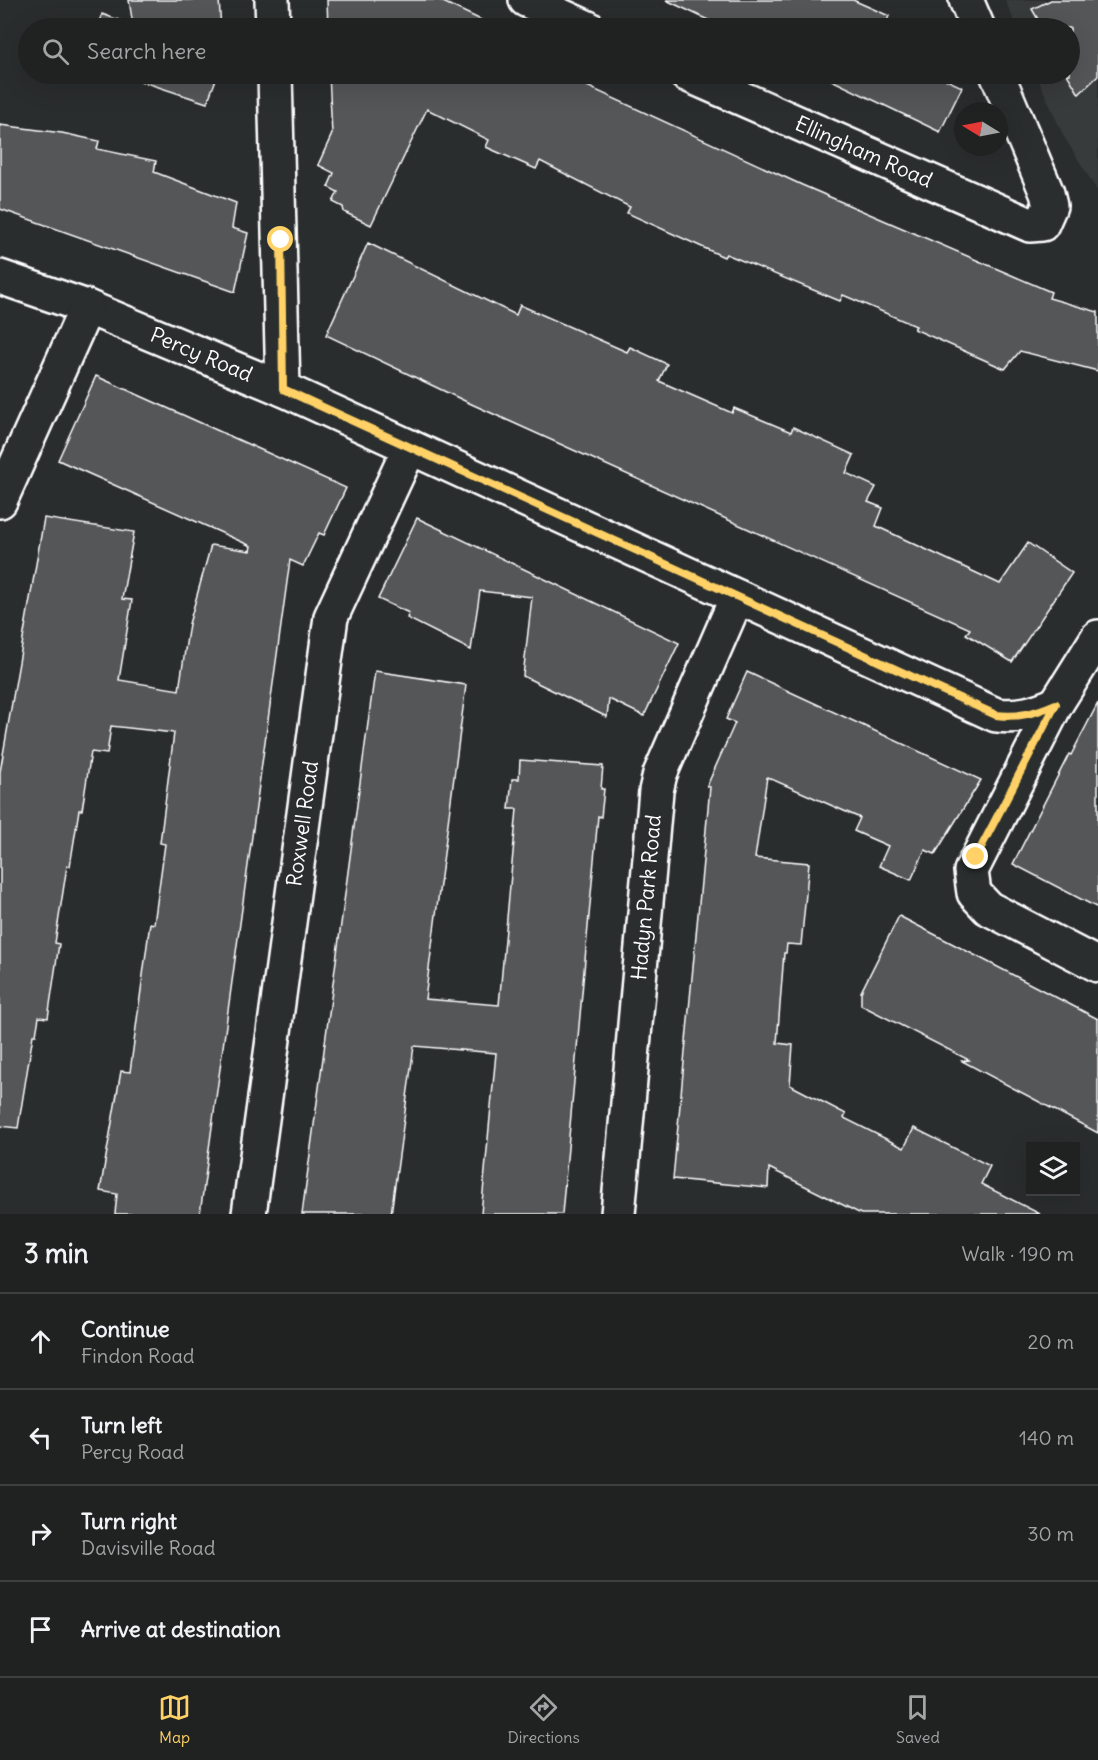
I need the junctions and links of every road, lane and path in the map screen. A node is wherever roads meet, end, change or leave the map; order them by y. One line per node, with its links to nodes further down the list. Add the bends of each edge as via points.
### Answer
1 (272, 0): 4 (street)
2 (526, 0): 5 (street)
3 (966, 0): 6 (street)
4 (273, 18)
5 (566, 18)
6 (974, 18)
7 (274, 84): 12 (street)
8 (709, 84): 9 (street, Ellingham Road, via 1030,225 1042,224 1050,206 1047,192)
9 (1001, 84)
10 (0, 277): 11 (street, Percy Road)
11 (87, 307): 12 (street, Percy Road); 14 (street)
12 (283, 389): 13 (street, Percy Road)
13 (410, 447): 15 (street, Percy Road); 20 (street, Roxwell Road, via 331,617)
14 (0, 501)
15 (736, 597): 17 (street, Percy Road, via 996,715 1034,714); 19 (street, Hadyn Park Road, via 656,791)
16 (1098, 638): 17 (street)
17 (1056, 704): 18 (street, via 976,857 971,883 988,908)
18 (1098, 965)
19 (623, 1213)
20 (249, 1214)

